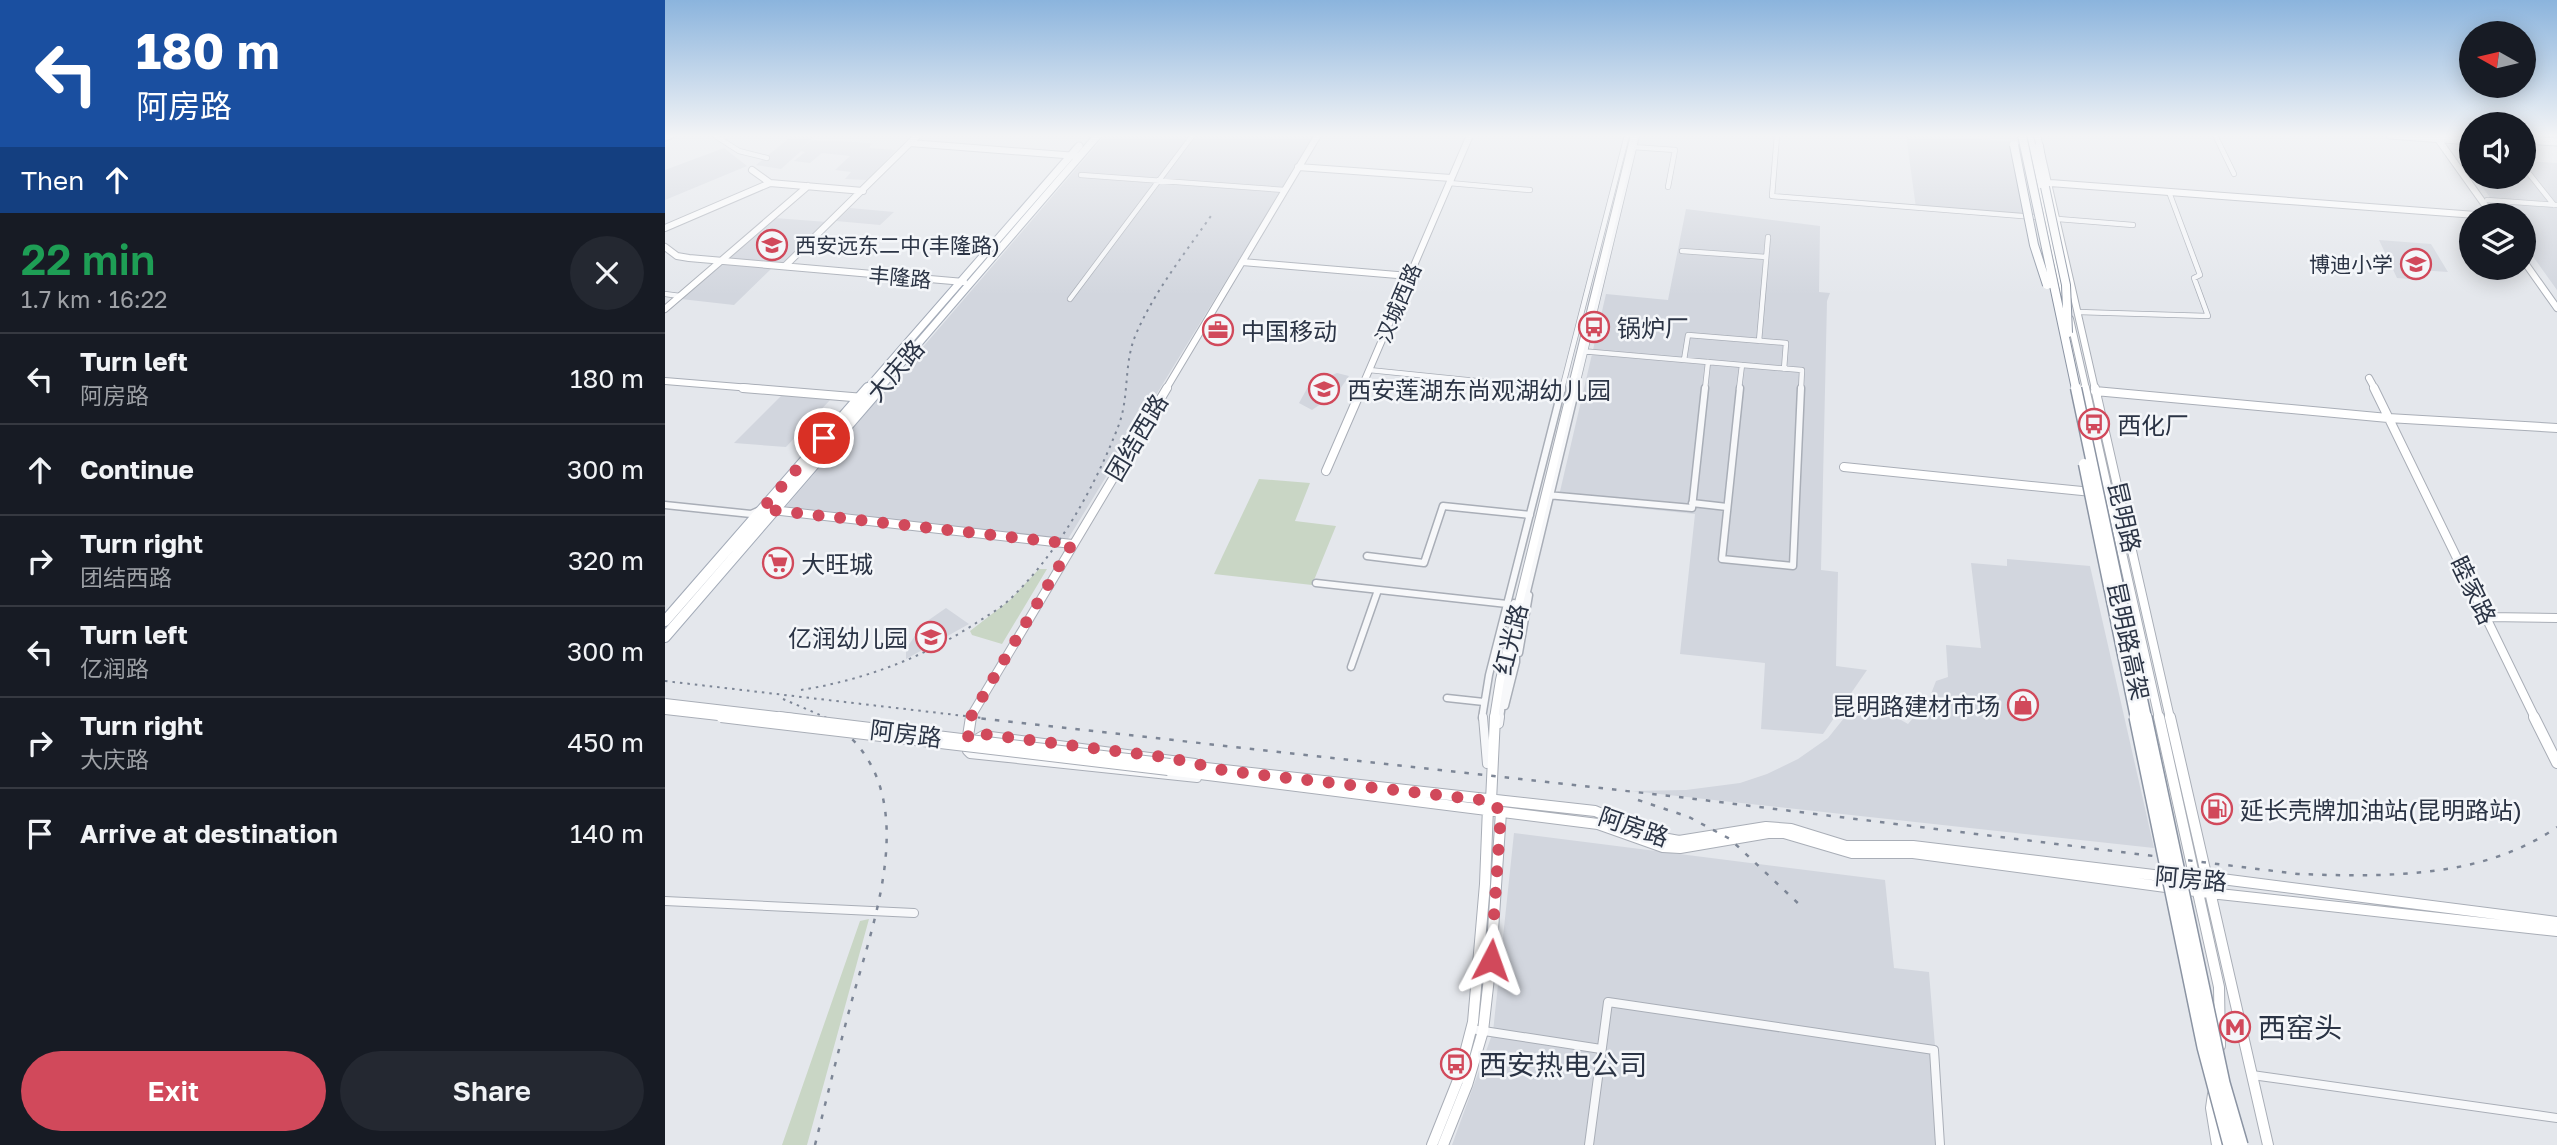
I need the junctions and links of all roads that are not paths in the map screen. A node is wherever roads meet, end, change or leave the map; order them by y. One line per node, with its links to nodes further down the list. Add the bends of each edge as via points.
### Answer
1 (757, 188): 35 (main road)
2 (805, 188): 40 (main road)
3 (835, 188): 26 (main road)
4 (866, 188): 26 (main road)
5 (1045, 188): 46 (main road, 大庆路)
6 (1048, 188): 47 (main road, 大庆路)
7 (1152, 188): 50 (street)
8 (1263, 188): 24 (street)
9 (1446, 188): 44 (main road, 汉城西路)
10 (1517, 188): 25 (street)
11 (1617, 188): 65 (street)
12 (1618, 188): 87 (main road, 红光路)
13 (1623, 188): 57 (main road, 红光路)
14 (1773, 188): 33 (street, via 1772,196)
15 (2027, 188): 127 (highway, 昆明路高架, bridge, via 2203,1047)
16 (2028, 188): 56 (highway, 昆明路高架, bridge)
17 (2045, 188): 33 (main road, 昆明路)
18 (2049, 188): 33 (main road, 昆明路)
19 (2049, 188): 56 (highway, bridge, via 2066,285)
20 (2107, 188): 27 (main road)
21 (2477, 188): 29 (main road)
22 (2479, 188): 28 (main road)
23 (2541, 188): 31 (street)
24 (1285, 190): 41 (main road, 团结西路)
25 (1530, 190)
26 (863, 191): 42 (main road)
27 (2169, 192): 32 (main road); 54 (street, via 2200,275 2194,278 2208,316)
28 (2487, 200): 30 (main road); 31 (street)
29 (2487, 203)
30 (2489, 203)
31 (2555, 205)
32 (2459, 214)
33 (2053, 219): 34 (street); 54 (main road, 昆明路); 73 (main road, 昆明路)
34 (2133, 225)
35 (665, 228)
36 (1768, 237): 39 (street)
37 (665, 247): 40 (main road, 丰隆路, via 682,257)
38 (1682, 251): 39 (street)
39 (1766, 257): 55 (street)
40 (721, 261): 42 (main road, 丰隆路); 49 (main road)
41 (1241, 262): 44 (main road); 82 (main road, 团结西路)
42 (785, 266): 46 (main road, 丰隆路)
43 (2536, 270): 51 (main road)
44 (1409, 276): 62 (main road, 汉城西路)
45 (2536, 278): 52 (main road)
46 (960, 282): 47 (main road, 丰隆路); 67 (main road, 大庆路)
47 (970, 283): 68 (main road, 大庆路)
48 (665, 294): 49 (street)
49 (680, 296): 53 (main road)
50 (1070, 299)
51 (2557, 300)
52 (2557, 308)
53 (665, 309)
54 (2078, 312): 66 (main road, 昆明路)
55 (1759, 341): 58 (street, via 1688,335); 61 (street, via 1786,343)
56 (2068, 350): 129 (highway, 昆明路高架, bridge, via 2220,1069)
57 (1583, 351): 58 (street); 74 (main road, 红光路)
58 (1684, 360): 59 (street)
59 (1708, 362): 60 (street); 76 (street)
60 (1742, 365): 61 (street); 78 (street)
61 (1784, 369): 78 (street, via 1802,370 1793,566 1722,559)
62 (1369, 370): 65 (street); 72 (main road, 汉城西路)
63 (2369, 378): 69 (main road, 睦家路)
64 (665, 381): 67 (main road)
65 (1562, 390): 81 (street)
66 (2096, 391): 69 (main road); 75 (main road, 昆明路)
67 (859, 398): 68 (main road); 79 (main road, 大庆路)
68 (871, 399): 80 (main road, 大庆路)
69 (2388, 418): 70 (main road); 89 (main road, 睦家路)
70 (2557, 428)
71 (1844, 467): 73 (main road)
72 (1326, 471)
73 (2108, 493): 75 (main road); 108 (main road, 昆明路)
74 (1548, 495): 76 (street, via 1692,508); 84 (street); 87 (main road, 红光路)
75 (2119, 495): 107 (main road, 昆明路)
76 (1692, 503): 78 (street)
77 (665, 505): 79 (street, via 751,514)
78 (1727, 507)
79 (762, 509): 80 (main road); 90 (main road, 大庆路)
80 (774, 510): 82 (main road); 93 (main road, 大庆路)
81 (1530, 515): 83 (street, via 1443,506 1424,563); 87 (street)
82 (1072, 544): 101 (main road, 团结西路, via 969,720 968,736)
83 (1367, 556)
84 (1529, 582): 92 (street); 94 (street)
85 (1316, 583): 86 (street)
86 (1378, 590): 87 (street); 95 (street)
87 (1514, 601): 92 (street); 97 (street, via 1498,638); 103 (main road, 红光路)
88 (2557, 618): 89 (main road)
89 (2489, 620): 91 (main road); 102 (main road, 睦家路)
90 (665, 621)
91 (2557, 624)
92 (1516, 637): 94 (street); 100 (street)
93 (665, 638)
94 (1516, 662): 100 (street)
95 (1351, 667)
96 (1447, 698): 97 (street)
97 (1484, 702): 103 (street, via 1482,721)
98 (665, 703): 104 (main road, 阿房路, bridge)
99 (665, 710): 104 (main road, 阿房路, bridge)
100 (1498, 728): 103 (street)
101 (973, 740): 105 (street, via 990,735 1171,758); 105 (street, via 967,751 970,754 1160,776)
102 (2557, 763)
103 (1489, 764): 106 (main road, 红光路)
104 (1169, 767): 105 (main road, 阿房路)
105 (1226, 774): 106 (main road, 阿房路)
106 (1492, 806): 108 (main road, 阿房路, via 1598,824 1663,847 1784,833 1852,853 1913,853); 116 (main road, 红光路); 117 (main road, 红光路, via 1491,960)
107 (2206, 877): 108 (main road, 阿房路); 109 (main road, 阿房路); 110 (main road, 昆明路)
108 (2196, 885): 110 (main road, 阿房路); 119 (main road, 昆明路, via 2221,1004)
109 (2267, 885): 111 (main road); 114 (main road, 阿房路)
110 (2210, 893): 111 (main road, 阿房路); 120 (main road, 昆明路)
111 (2271, 900): 115 (main road, 阿房路)
112 (665, 901): 113 (street)
113 (914, 913)
114 (2557, 922)
115 (2557, 931)
116 (1471, 1029): 117 (street); 122 (main road, 红光路, via 1458,1080)
117 (1483, 1031): 118 (street); 123 (main road, 红光路)
118 (1601, 1049): 124 (street); 125 (street, via 1608,1002 1934,1050)
119 (2220, 1056): 126 (main road, via 2211,1108); 128 (main road, 昆明路)
120 (2252, 1075): 121 (street); 130 (main road, 昆明路)
121 (2557, 1118)
122 (1432, 1145)
123 (1443, 1145)
124 (1588, 1145)
125 (1940, 1145)
126 (2217, 1145)
127 (2229, 1145)
128 (2235, 1145)
129 (2241, 1145)
130 (2268, 1145)

